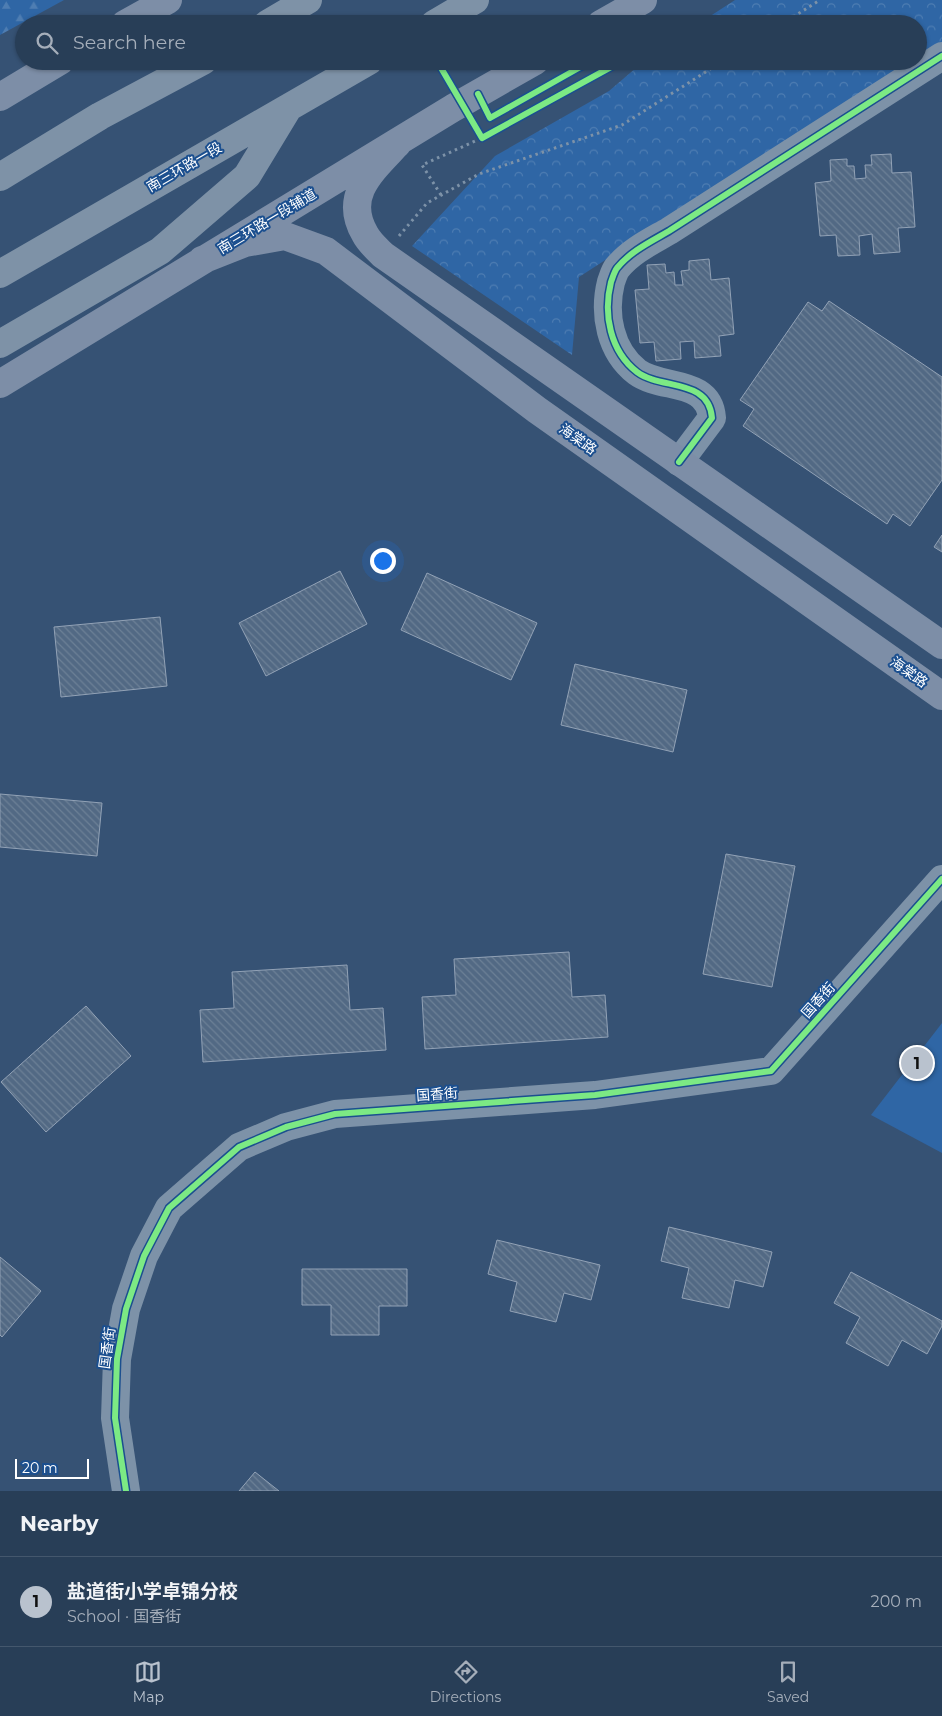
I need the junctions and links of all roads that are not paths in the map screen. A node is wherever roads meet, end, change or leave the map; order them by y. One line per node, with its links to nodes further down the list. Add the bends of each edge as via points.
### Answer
1 (168, 0): 5 (main road)
2 (308, 0): 6 (highway)
3 (476, 0): 7 (highway)
4 (643, 0): 8 (main road)
5 (141, 15)
6 (282, 15)
7 (450, 15)
8 (617, 15)
9 (942, 56): 10 (street)
10 (927, 66)
11 (45, 70): 16 (main road)
12 (186, 70): 18 (highway)
13 (353, 70): 17 (highway, 南三环路一段)
14 (520, 70): 19 (main road, 南三环路一段辅道)
15 (920, 70): 26 (street, via 630,254 615,270 609,290 608,314 613,341 623,360 638,373 704,396 711,406 712,418)
16 (0, 97)
17 (289, 107): 23 (highway, 南三环路一段); 24 (highway, via 247,176 160,251)
18 (100, 116): 20 (highway); 21 (highway)
19 (398, 143): 22 (main road, 南三环路一段辅道); 26 (main road, via 363,180 356,210 365,235 383,256)
20 (0, 155)
21 (0, 176)
22 (202, 260): 25 (main road, 南三环路一段辅道); 28 (main road, 海棠路, via 245,243 285,236 326,251 538,410)
23 (0, 274)
24 (0, 344)
25 (0, 384)
26 (678, 462): 27 (main road)
27 (942, 645)
28 (942, 696)
29 (942, 879): 30 (street, 国香街, via 771,1072 595,1095 335,1114 286,1127 238,1147 169,1208 144,1256 126,1309 116,1358 115,1418)
30 (126, 1491)

